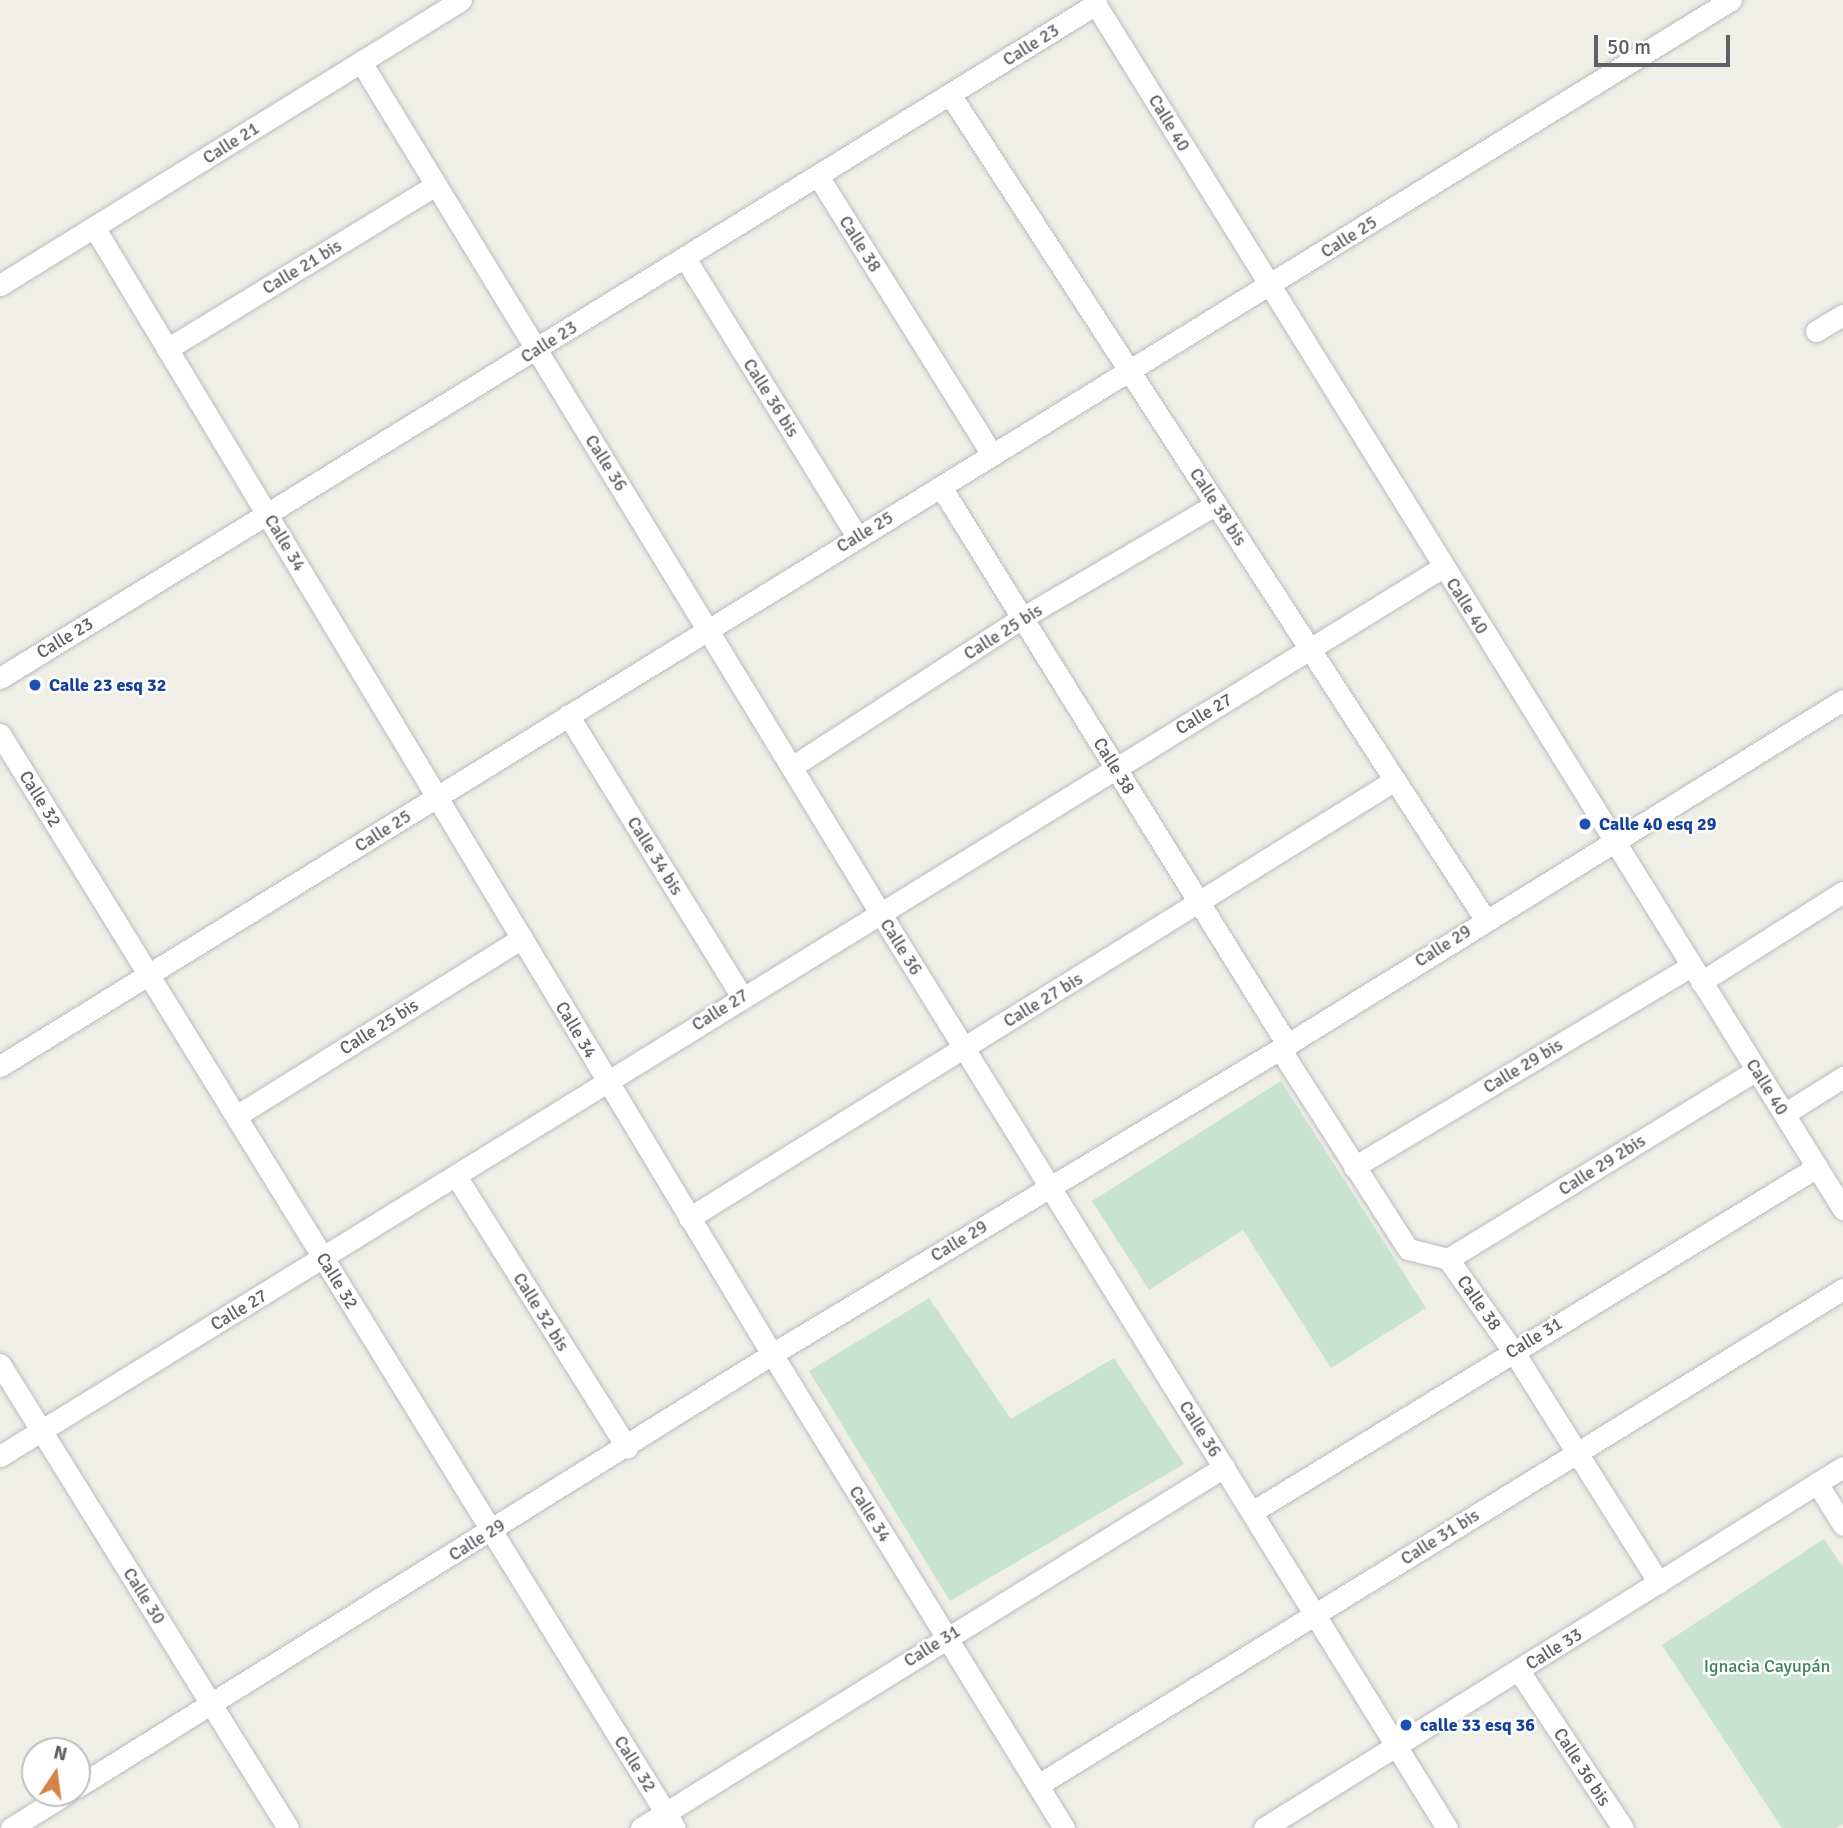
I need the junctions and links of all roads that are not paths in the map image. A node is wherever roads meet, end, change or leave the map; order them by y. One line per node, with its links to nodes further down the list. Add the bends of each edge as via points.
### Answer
1 (461, 0): 4 (street, Calle 21)
2 (1731, 0): 11 (street, Calle 25)
3 (1095, 2): 5 (street, Calle 23); 11 (street, Calle 40)
4 (361, 62): 7 (street, Calle 36); 8 (street, Calle 21)
5 (951, 96): 6 (street, Calle 23); 16 (street, Calle 38 bis)
6 (818, 176): 9 (street, Calle 23); 17 (street, Calle 38)
7 (436, 185): 14 (street, Calle 21 bis); 15 (street, Calle 36)
8 (94, 227): 10 (street, Calle 21); 14 (street, Calle 34)
9 (685, 258): 15 (street, Calle 23); 21 (street, Calle 36 bis)
10 (0, 285)
11 (1269, 288): 16 (street, Calle 25); 22 (street, Calle 40)
12 (1843, 315): 13 (street)
13 (1816, 331)
14 (167, 349): 20 (street, Calle 34)
15 (537, 350): 20 (street, Calle 23); 24 (street, Calle 36)
16 (1129, 370): 17 (street, Calle 25); 19 (street, Calle 38 bis)
17 (992, 454): 18 (street, Calle 25)
18 (941, 487): 21 (street, Calle 25); 23 (street, Calle 38)
19 (1216, 504): 23 (street, Calle 25 bis); 25 (street, Calle 38 bis)
20 (267, 515): 26 (street, Calle 23); 33 (street, Calle 34)
21 (857, 537): 24 (street, Calle 25)
22 (1443, 567): 25 (street, Calle 27); 34 (street, Calle 40)
23 (1022, 618): 30 (street, Calle 25 bis); 31 (street, Calle 38)
24 (708, 627): 28 (street, Calle 25); 30 (street, Calle 36)
25 (1311, 650): 31 (street, Calle 27); 32 (street, Calle 38 bis)
26 (0, 678)
27 (1843, 700): 34 (street, Calle 29)
28 (568, 715): 33 (street, Calle 25); 42 (street, Calle 34 bis)
29 (0, 734): 41 (street, Calle 32)
30 (793, 766): 37 (street, Calle 36)
31 (1114, 767): 36 (street, Calle 38); 37 (street, Calle 27)
32 (1395, 780): 36 (street, Calle 27 bis); 38 (street, Calle 38 bis)
33 (438, 798): 39 (street, Calle 34); 41 (street, Calle 25)
34 (1615, 843): 38 (street, Calle 29); 40 (street, Calle 40)
35 (1843, 892): 40 (street, Calle 29 bis)
36 (1200, 904): 43 (street, Calle 38); 44 (street, Calle 27 bis)
37 (878, 911): 42 (street, Calle 27); 44 (street, Calle 36)
38 (1485, 919): 43 (street, Calle 29)
39 (522, 938): 48 (street, Calle 34); 50 (street, Calle 25 bis)
40 (1696, 974): 46 (street, Calle 40); 51 (street, Calle 29 bis)
41 (149, 976): 45 (street, Calle 25); 50 (street, Calle 32)
42 (742, 997): 48 (street, Calle 27)
43 (1283, 1047): 51 (street, Calle 38); 54 (street, Calle 29)
44 (964, 1048): 54 (street, Calle 36); 56 (street, Calle 27 bis)
45 (0, 1066)
46 (1756, 1070): 49 (street, Calle 40); 58 (street, Calle 29 2bis)
47 (1843, 1077): 49 (street)
48 (608, 1082): 53 (street, Calle 27); 56 (street, Calle 34)
49 (1784, 1114): 52 (street, Calle 40)
50 (236, 1116): 57 (street, Calle 32)
51 (1354, 1167): 58 (street, Calle 38, via 1408,1249)
52 (1817, 1167): 55 (street, Calle 40); 60 (street, Calle 31)
53 (456, 1176): 57 (street, Calle 27); 64 (street, Calle 32 bis)
54 (1049, 1186): 61 (street, Calle 29); 67 (street, Calle 36)
55 (1843, 1209)
56 (690, 1218): 61 (street, Calle 34)
57 (324, 1259): 63 (street, Calle 27); 72 (street, Calle 32)
58 (1448, 1259): 60 (street, Calle 38)
59 (1843, 1289): 65 (street, Calle 31 bis)
60 (1513, 1351): 65 (street, Calle 38); 70 (street, Calle 31)
61 (772, 1354): 64 (street, Calle 29); 75 (street, Calle 34)
62 (0, 1364): 63 (street, Calle 30)
63 (41, 1431): 66 (street, Calle 27); 77 (street, Calle 30)
64 (627, 1448): 72 (street, Calle 29)
65 (1577, 1453): 73 (street, Calle 38); 74 (street, Calle 31 bis)
66 (0, 1456)
67 (1224, 1466): 70 (street, Calle 36); 75 (street, Calle 31)
68 (1843, 1467): 69 (street, Calle 33)
69 (1817, 1483): 71 (street); 73 (street, Calle 33)
70 (1252, 1512): 74 (street, Calle 36)
71 (1843, 1525)
72 (492, 1531): 77 (street, Calle 29); 82 (street, Calle 32)
73 (1659, 1583): 76 (street, Calle 33)
74 (1315, 1614): 78 (street, Calle 36); 80 (street, Calle 31 bis)
75 (946, 1637): 80 (street, Calle 34); 82 (street, Calle 31)
76 (1519, 1671): 78 (street, Calle 33); 89 (street, Calle 36 bis)
77 (211, 1703): 79 (street, Calle 29); 84 (street, Calle 30)
78 (1396, 1745): 87 (street, Calle 33); 88 (street, Calle 36)
79 (91, 1778)
80 (1038, 1785): 86 (street, Calle 34)
81 (45, 1807): 83 (street)
82 (670, 1821): 85 (street, Calle 31)
83 (11, 1828)
84 (288, 1828)
85 (641, 1828)
86 (1064, 1828)
87 (1264, 1828)
88 (1447, 1828)
89 (1623, 1828)

